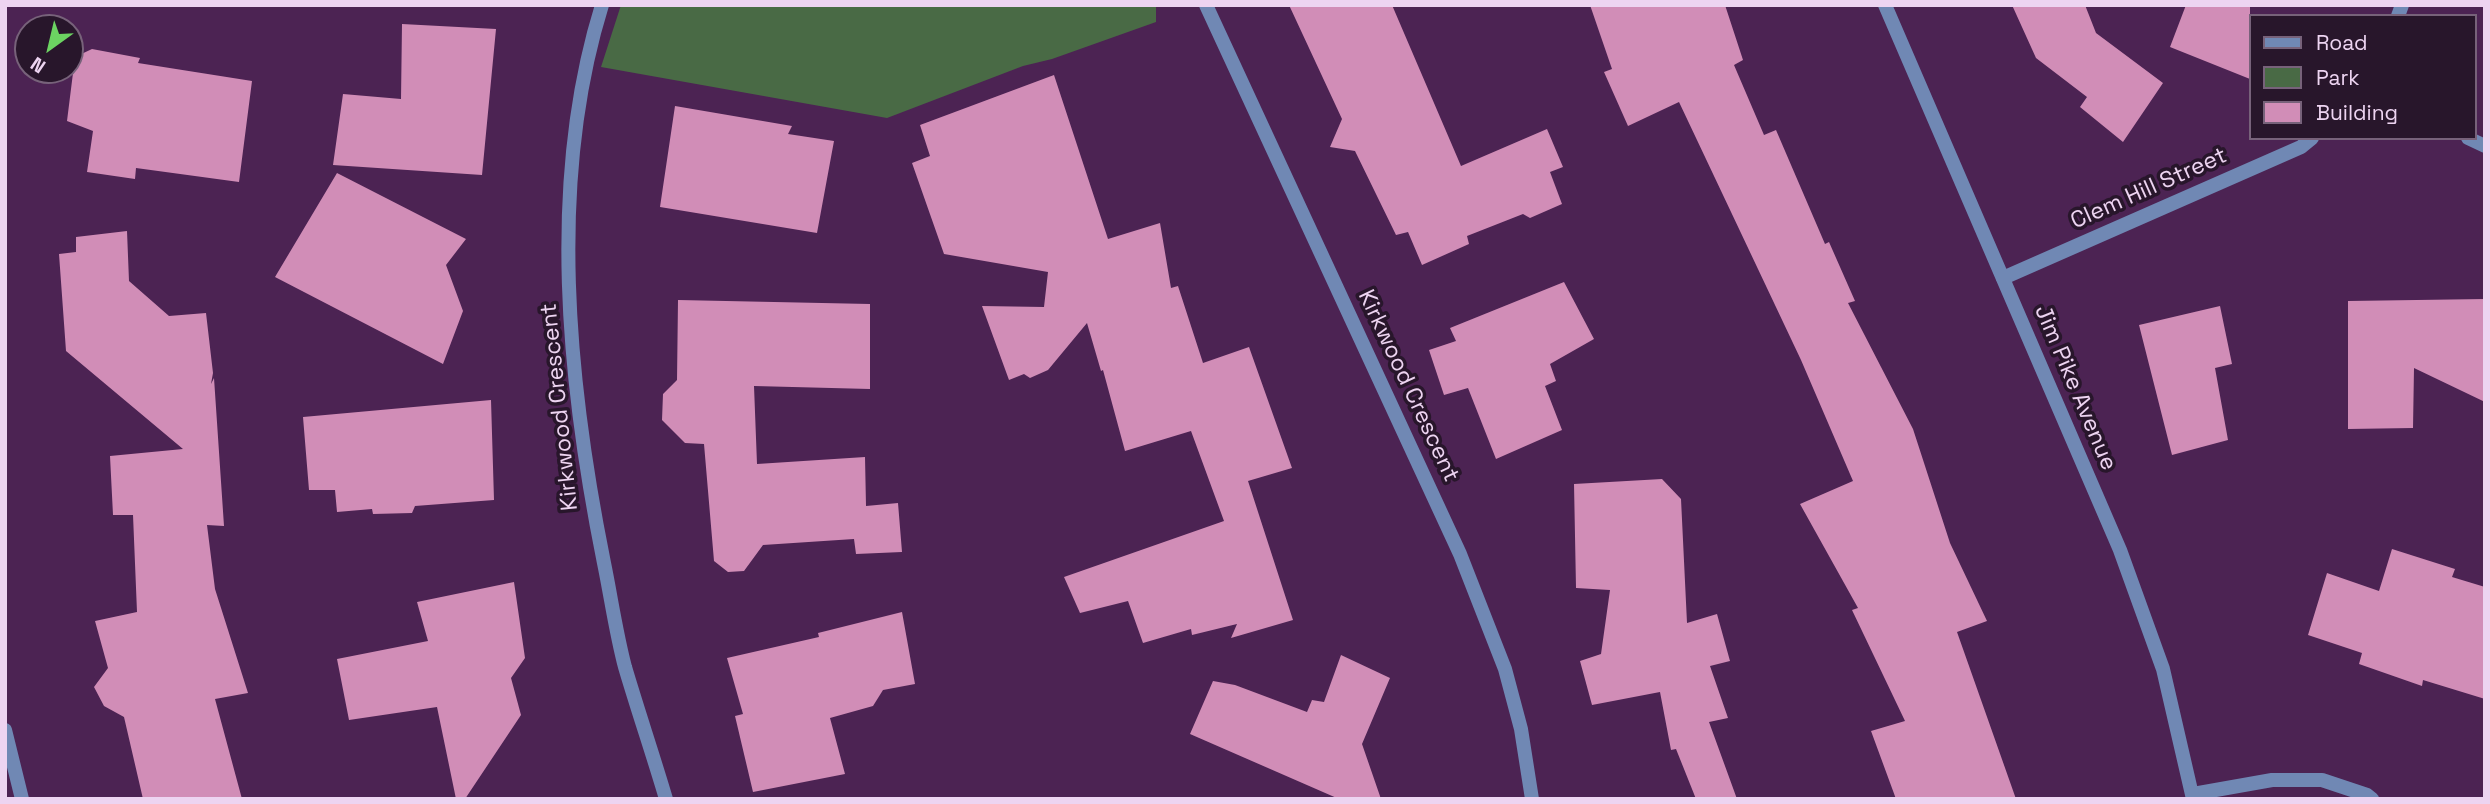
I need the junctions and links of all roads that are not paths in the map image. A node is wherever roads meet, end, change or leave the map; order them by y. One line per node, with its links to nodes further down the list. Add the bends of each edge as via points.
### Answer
1 (602, 5): 9 (street, Kirkwood Crescent, via 578,108 567,237 577,394 589,486 624,664)
2 (1206, 5): 10 (street, Kirkwood Crescent, via 1460,554 1505,669)
3 (1885, 5): 5 (street, Jim Pike Avenue)
4 (2310, 140): 5 (street, Clem Hill Street)
5 (2003, 278): 7 (street, Jim Pike Avenue, via 2120,550 2163,669)
6 (5, 730): 8 (street)
7 (2193, 796): 11 (street, via 2272,780 2322,780)
8 (22, 799)
9 (666, 799)
10 (1532, 799)
11 (2372, 799)

